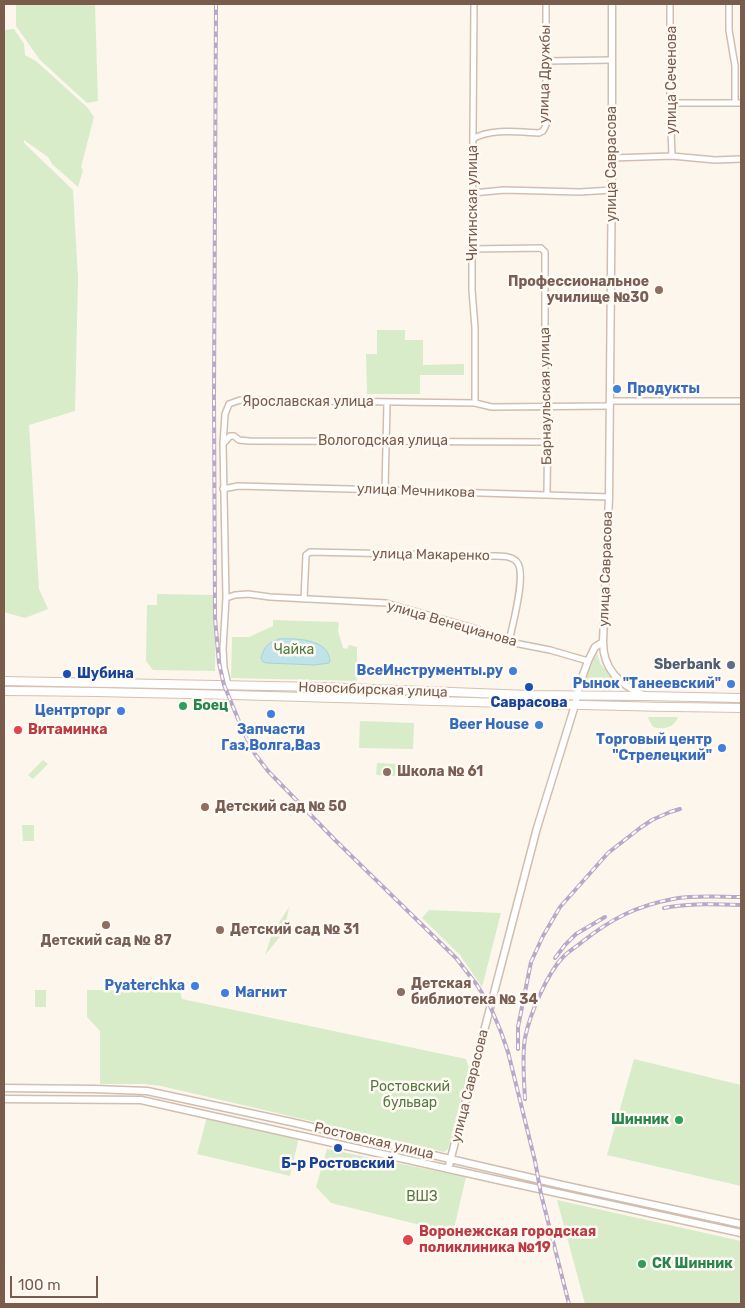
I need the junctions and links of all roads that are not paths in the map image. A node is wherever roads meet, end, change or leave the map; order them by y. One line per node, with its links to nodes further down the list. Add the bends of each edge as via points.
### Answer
1 (474, 4): 11 (street, Читинская улица)
2 (546, 4): 7 (street, улица Дружбы)
3 (612, 4): 6 (street, улица Саврасова)
4 (670, 4): 8 (street, улица Сеченова)
5 (729, 4): 9 (street)
6 (612, 60): 7 (street); 13 (street, улица Саврасова)
7 (545, 61): 11 (street, улица Дружбы, via 546,125 543,131 484,134)
8 (670, 103): 9 (street); 12 (street, улица Сеченова)
9 (735, 103): 10 (street)
10 (741, 103)
11 (473, 139): 16 (street, Читинская улица)
12 (672, 156): 13 (street); 14 (street)
13 (612, 158): 15 (street, улица Саврасова)
14 (741, 159)
15 (612, 190): 16 (street); 21 (street, улица Саврасова)
16 (473, 192): 17 (street, Читинская улица)
17 (472, 249): 20 (street, Читинская улица); 22 (street, Барнаульская улица, via 541,248 545,252 545,397)
18 (741, 401): 21 (street, Ярославская улица)
19 (387, 403): 20 (street, Ярославская улица); 23 (street); 25 (street, Ярославская улица, via 240,400 229,404 225,414)
20 (475, 403): 22 (street, Ярославская улица, via 492,407)
21 (610, 404): 22 (street, Ярославская улица); 29 (street, улица Саврасова)
22 (548, 407): 24 (street, Барнаульская улица)
23 (386, 442): 24 (street, Вологодская улица); 25 (street, Вологодская улица, via 249,441 230,436); 27 (street)
24 (548, 442): 28 (street, Барнаульская улица)
25 (223, 444): 26 (street, Ярославская улица)
26 (223, 489): 27 (street, улица Мечникова, via 238,486); 30 (street, Ярославская улица)
27 (385, 490): 28 (street, улица Мечникова)
28 (547, 495): 29 (street, улица Мечникова)
29 (609, 497): 33 (street, улица Саврасова)
30 (226, 598): 31 (street, улица Венецианова, via 248,594); 36 (street, Ярославская улица, via 223,649)
31 (304, 599): 32 (street, улица Венецианова, via 386,603 477,629); 32 (street, улица Макаренко, via 306,555 310,552 511,558 520,570 520,591)
32 (509, 642): 34 (street, улица Венецианова)
33 (603, 642): 34 (street, улица Саврасова, via 595,647); 39 (street, via 607,664 615,676)
34 (588, 661): 38 (street, улица Саврасова)
35 (4, 680): 36 (main road, Новосибирская улица)
36 (228, 686): 38 (main road, Новосибирская улица)
37 (4, 691): 41 (main road, Новосибирская улица)
38 (577, 696): 39 (main road, Новосибирская улица); 41 (street, улица Саврасова)
39 (644, 696): 40 (main road, Новосибирская улица)
40 (741, 698)
41 (575, 705): 42 (main road, Новосибирская улица); 47 (street, улица Саврасова, via 537,828)
42 (741, 708)
43 (4, 1088): 44 (street, Ростовская улица)
44 (141, 1090): 46 (street); 47 (street, Ростовская улица)
45 (4, 1099): 46 (street, Ростовская улица)
46 (141, 1100): 48 (street, Ростовская улица)
47 (451, 1158): 48 (street, улица Саврасова); 49 (street, Ростовская улица)
48 (448, 1169): 50 (street, Ростовская улица)
49 (741, 1224)
50 (741, 1233)

